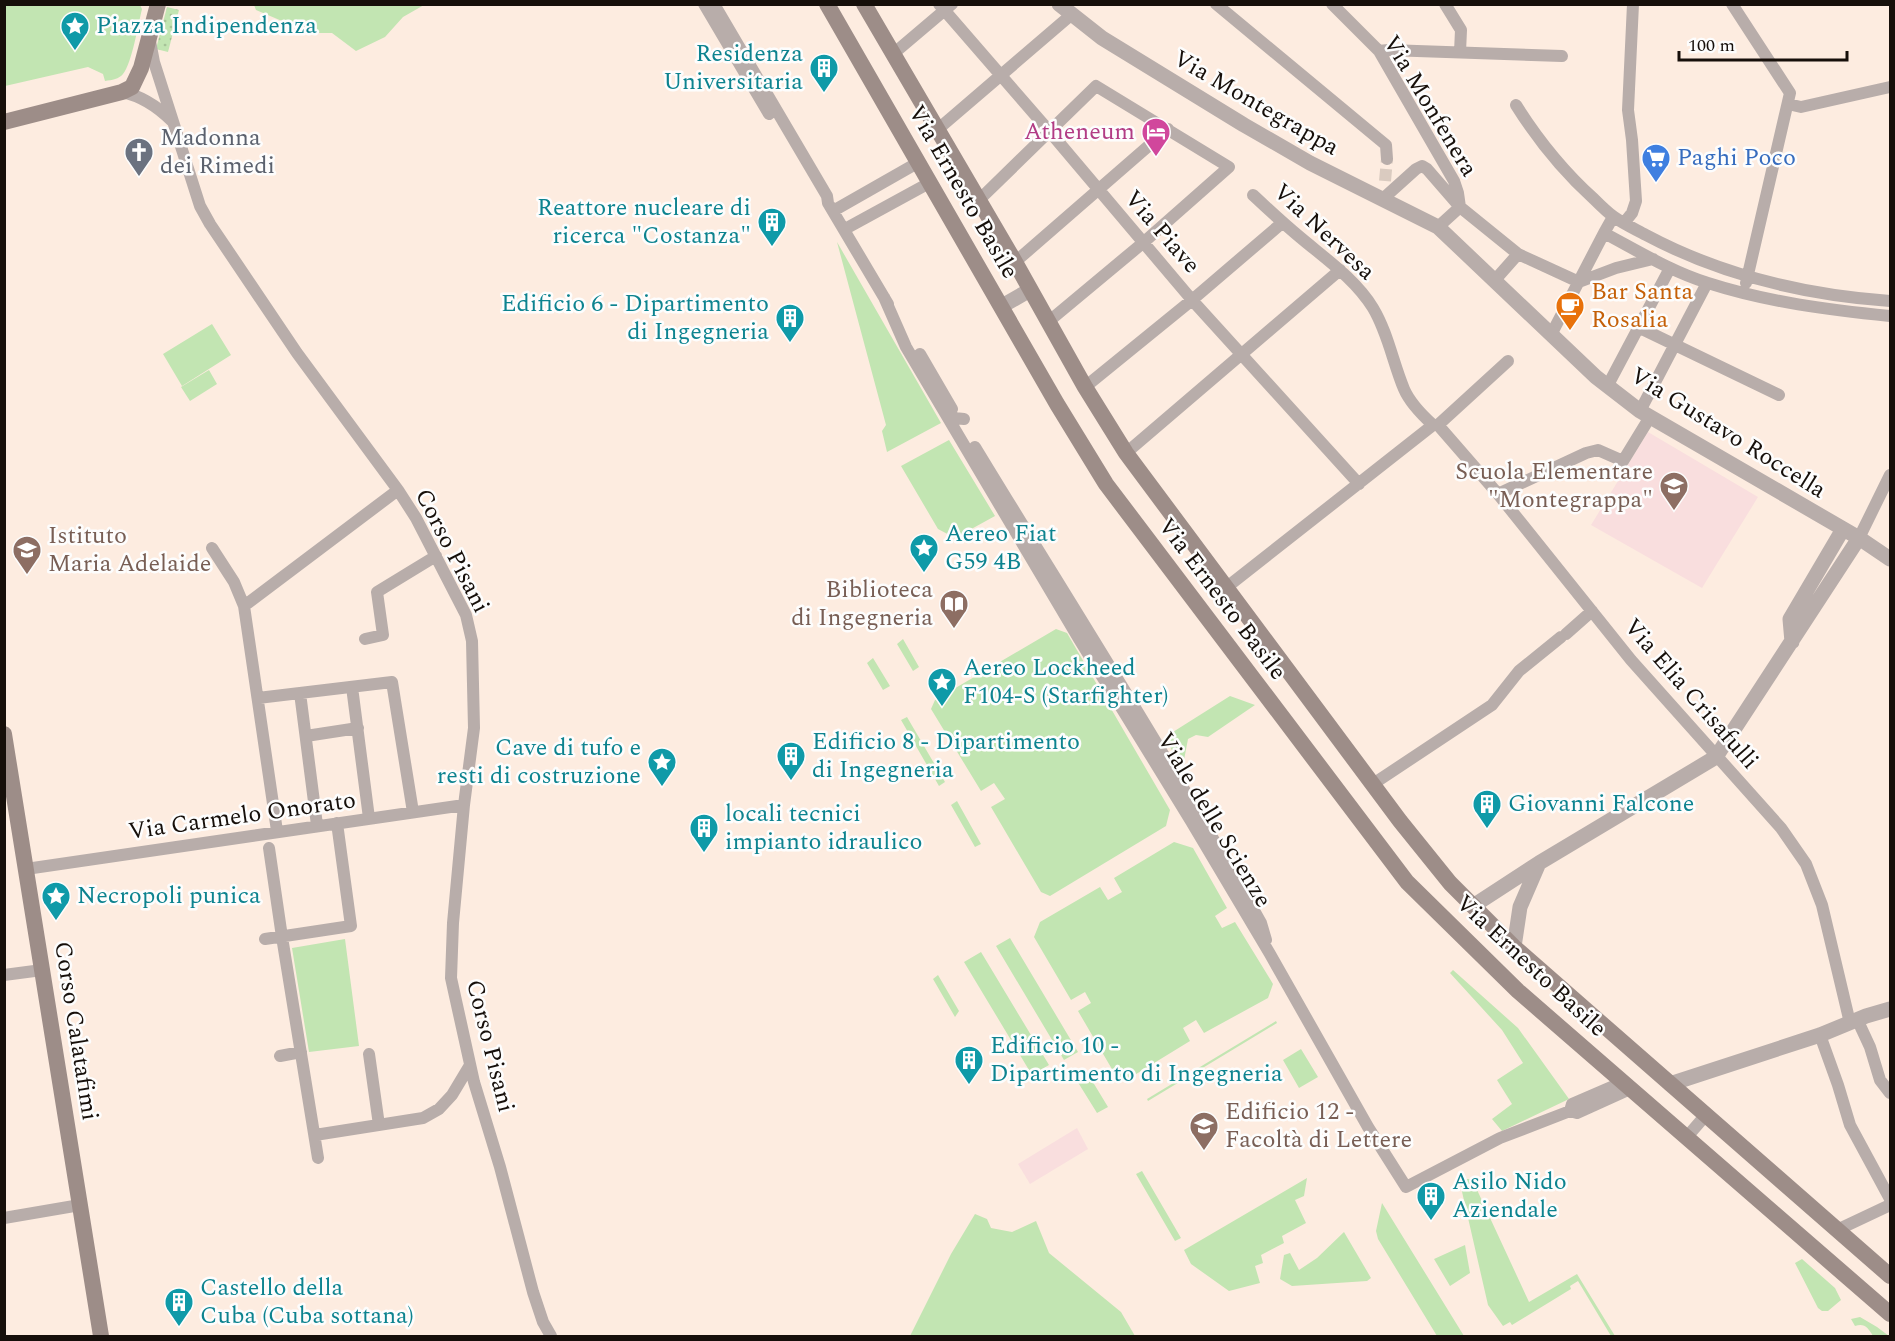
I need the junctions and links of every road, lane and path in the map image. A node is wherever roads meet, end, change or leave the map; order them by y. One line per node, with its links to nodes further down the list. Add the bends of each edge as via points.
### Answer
1 (158, 4): 14 (main road)
2 (704, 4): 37 (street, Viale delle Scienze, via 821,202)
3 (714, 4): 37 (street, Viale delle Scienze)
4 (827, 4): 30 (main road, Via Ernesto Basile)
5 (864, 4): 17 (main road, Via Ernesto Basile)
6 (1059, 4): 13 (street, Via Montegrappa)
7 (1216, 4): 29 (street, via 1386,145)
8 (1332, 4): 15 (street, Via Monfenera)
9 (1445, 4): 16 (street, via 1461,30)
10 (1633, 4): 39 (street, via 1628,110 1636,201 1632,213)
11 (1732, 4): 22 (street, via 1790,93)
12 (945, 7): 17 (street); 19 (street, Via Piave)
13 (1071, 15): 19 (street); 35 (street, Via Montegrappa, via 1102,38 1310,163)
14 (150, 34): 21 (main road, via 132,87); 25 (street, Corso Pisani, via 153,62)
15 (1379, 51): 16 (street); 38 (street, Via Monfenera, via 1454,181)
16 (1460, 52): 18 (street)
17 (893, 54): 27 (main road, Via Ernesto Basile)
18 (1562, 56)
19 (1001, 76): 27 (street); 28 (street, Via Piave)
20 (1890, 87): 22 (street, via 1801,107)
21 (122, 92): 24 (main road); 25 (street, via 148,101)
22 (1788, 104): 50 (street)
23 (1516, 105): 39 (street, via 1570,177)
24 (4, 122)
25 (175, 124): 77 (street, Corso Pisani, via 200,206 210,224 297,353)
26 (1168, 129): 28 (street, via 1096,86); 33 (street); 44 (street, via 1230,167)
27 (937, 130): 36 (main road, Via Ernesto Basile)
28 (1050, 132): 33 (street, Via Piave); 36 (street)
29 (1387, 159)
30 (919, 162): 32 (main road, Via Ernesto Basile); 37 (street)
31 (1385, 181): 35 (street)
32 (931, 182): 42 (street); 59 (main road, Via Ernesto Basile)
33 (1098, 190): 44 (street, Via Piave); 47 (street)
34 (1253, 195): 40 (street, Via Nervesa)
35 (1385, 198): 38 (street, via 1422,166); 41 (street, Via Montegrappa)
36 (979, 200): 47 (main road, Via Ernesto Basile)
37 (830, 207): 42 (street, Viale delle Scienze)
38 (1460, 207): 41 (street); 45 (street)
39 (1619, 220): 43 (street); 50 (street, via 1691,257)
40 (1282, 223): 49 (street, Via Nervesa); 57 (street)
41 (1438, 227): 51 (street, Via Montegrappa)
42 (845, 229): 56 (street, Viale delle Scienze)
43 (1604, 233): 46 (street); 52 (street)
44 (1144, 242): 57 (street, Via Piave); 61 (street)
45 (1518, 254): 51 (street); 52 (street)
46 (1653, 259): 48 (street); 52 (street)
47 (1015, 262): 54 (main road, Via Ernesto Basile)
48 (1670, 268): 53 (street); 62 (street)
49 (1340, 270): 65 (street); 73 (street, Via Nervesa, via 1373,308 1405,392)
50 (1747, 277): 55 (street); 58 (street)
51 (1495, 280): 63 (street, Via Gustavo Roccella)
52 (1579, 282): 63 (street)
53 (1707, 283): 55 (street); 64 (street)
54 (1030, 290): 59 (street); 61 (main road, Via Ernesto Basile)
55 (1743, 293): 60 (street, via 1836,311)
56 (884, 297): 67 (street, Viale delle Scienze); 72 (street, Viale delle Scienze)
57 (1192, 300): 65 (street, Via Piave); 69 (street)
58 (1890, 301)
59 (1002, 306): 125 (main road, Via Ernesto Basile, via 1106,484 1374,841 1407,882 1518,991)
60 (1890, 316)
61 (1048, 322): 69 (main road, Via Ernesto Basile)
62 (1640, 328): 64 (street); 68 (street)
63 (1552, 333): 68 (street, Via Gustavo Roccella)
64 (1675, 345): 70 (street); 71 (street)
65 (1241, 355): 74 (street); 76 (street, Via Piave)
66 (1508, 361): 73 (street)
67 (919, 368): 72 (street, Viale delle Scienze, via 954,418); 80 (street, Viale delle Scienze)
68 (1608, 385): 71 (street, Via Gustavo Roccella)
69 (1084, 387): 74 (main road, Via Ernesto Basile)
70 (1779, 395)
71 (1645, 414): 78 (street, via 1623,461 1598,450 1586,453); 81 (street, Via Gustavo Roccella)
72 (961, 418): 79 (street, Viale delle Scienze)
73 (1436, 425): 76 (street); 78 (street, Via Elia Crisafulli)
74 (1126, 453): 86 (main road, Via Ernesto Basile)
75 (1890, 475): 82 (street)
76 (1359, 484): 86 (street)
77 (398, 490): 84 (street, Corso Pisani); 87 (street)
78 (1498, 494): 88 (street, Via Elia Crisafulli)
79 (1013, 510): 80 (street); 92 (street, Viale delle Scienze)
80 (1010, 524): 92 (street, Viale delle Scienze)
81 (1843, 529): 82 (street, Via Gustavo Roccella); 91 (street, via 1790,619)
82 (1859, 538): 85 (street, Via Gustavo Roccella); 91 (street)
83 (212, 548): 87 (street)
84 (436, 556): 90 (street, via 377,592 383,635); 102 (street, Corso Pisani, via 466,615 472,641 474,728)
85 (1890, 559)
86 (1227, 587): 101 (main road, Via Ernesto Basile)
87 (244, 606): 95 (street)
88 (1592, 611): 100 (street, Via Elia Crisafulli); 101 (street, via 1519,671 1492,705)
89 (1072, 619): 92 (street, Viale delle Scienze)
90 (365, 639)
91 (1792, 642): 100 (street)
92 (1114, 685): 99 (street); 125 (street, Viale delle Scienze, via 1406,1187 1500,1138)
93 (352, 687): 94 (street); 96 (street); 103 (street, via 392,682)
94 (300, 693): 95 (street); 98 (street)
95 (258, 698): 107 (street)
96 (358, 728): 98 (street); 104 (street)
97 (4, 734): 110 (main road, Corso Calatafimi)
98 (306, 736): 106 (street)
99 (1143, 736)
100 (1716, 757): 109 (street); 118 (street, Via Elia Crisafulli, via 1781,828 1806,864 1822,905)
101 (1373, 784): 111 (main road, Via Ernesto Basile, via 1432,862)
102 (464, 805): 103 (street, Via Carmelo Onorato); 123 (street, Corso Pisani, via 451,978)
103 (413, 812): 104 (street, Via Carmelo Onorato)
104 (369, 818): 105 (street, Via Carmelo Onorato)
105 (337, 822): 106 (street, Via Carmelo Onorato); 112 (street, via 351,926)
106 (317, 825): 107 (street, Via Carmelo Onorato)
107 (277, 831): 110 (street, Via Carmelo Onorato)
108 (269, 848): 112 (street)
109 (1539, 863): 111 (street); 114 (street, via 1520,907)
110 (26, 869): 115 (main road, Corso Calatafimi)
111 (1473, 906): 114 (main road, Via Ernesto Basile)
112 (282, 937): 113 (street); 120 (street)
113 (265, 939)
114 (1514, 947): 124 (main road, Via Ernesto Basile)
115 (42, 969): 116 (street); 133 (main road, Corso Calatafimi)
116 (4, 975)
117 (1890, 1009): 118 (street)
118 (1853, 1021): 119 (street); 126 (street, Via Elia Crisafulli, via 1870,1047 1880,1080)
119 (1820, 1035): 124 (street); 132 (street, via 1850,1125)
120 (301, 1052): 122 (street); 129 (street)
121 (369, 1054): 128 (street)
122 (280, 1056)
123 (470, 1065): 128 (street, via 439,1109 423,1118); 139 (street, Corso Pisani)
124 (1670, 1084): 127 (main road, Via Ernesto Basile)
125 (1626, 1085): 130 (main road, Via Ernesto Basile)
126 (1890, 1093)
127 (1705, 1116): 130 (street); 136 (main road, Via Ernesto Basile)
128 (379, 1125): 129 (street)
129 (315, 1135): 131 (street)
130 (1686, 1138): 138 (main road, Via Ernesto Basile)
131 (318, 1158)
132 (1890, 1199)
133 (80, 1205): 135 (street); 140 (main road, Corso Calatafimi)
134 (1890, 1205): 136 (street)
135 (4, 1218)
136 (1837, 1230): 137 (main road, Via Ernesto Basile)
137 (1890, 1276)
138 (1890, 1314)
139 (543, 1322): 141 (street); 142 (street)
140 (101, 1336)
141 (543, 1336)
142 (551, 1336)

